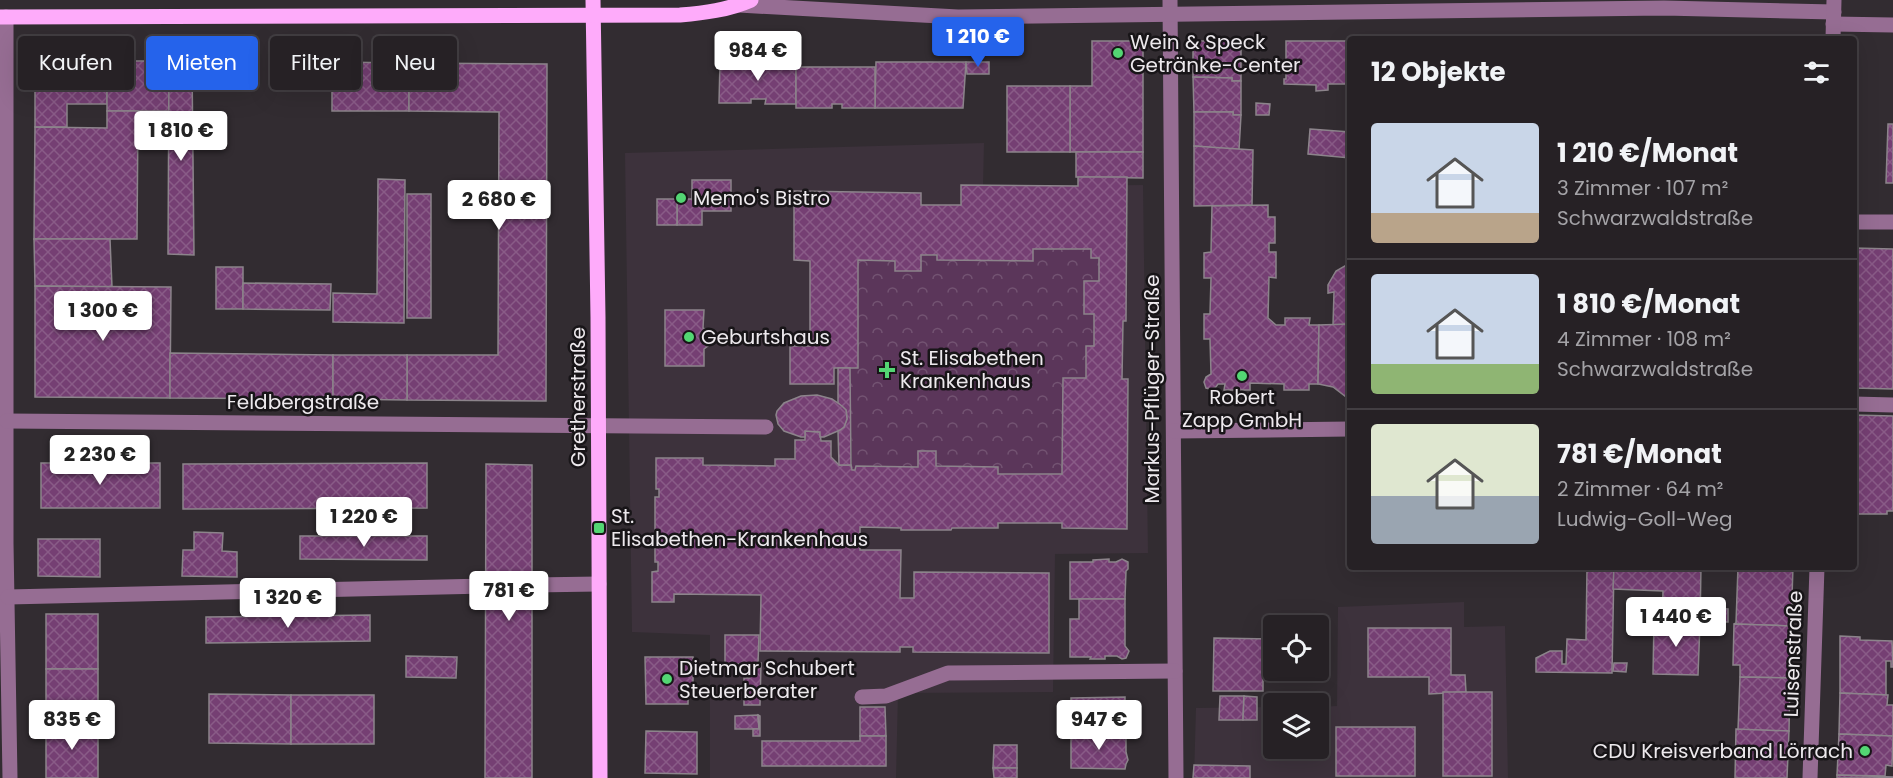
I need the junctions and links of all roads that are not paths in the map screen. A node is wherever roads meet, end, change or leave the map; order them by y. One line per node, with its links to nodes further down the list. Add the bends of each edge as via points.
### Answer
1 (745, 3): 2 (main road, via 680,15); 3 (street, via 958,17)
2 (593, 8): 4 (main road); 12 (main road, Gretherstraße)
3 (1170, 8): 5 (street, via 1285,14 1664,8); 15 (street, Markus-Pflüger-Straße)
4 (3, 17): 11 (street)
5 (1833, 19): 6 (street)
6 (1893, 25)
7 (1857, 222): 8 (street)
8 (1893, 222)
9 (1857, 404): 10 (street)
10 (1893, 405)
11 (7, 421): 12 (street, Feldbergstraße); 16 (street)
12 (599, 426): 13 (street, Feldbergstraße); 18 (main road, Gretherstraße)
13 (766, 427)
14 (1347, 429): 15 (street)
15 (1174, 431): 22 (street, Markus-Pflüger-Straße)
16 (3, 543): 21 (street)
17 (1817, 570): 27 (street, Luisenstraße)
18 (599, 584): 19 (street); 25 (main road, Gretherstraße)
19 (532, 585)
20 (486, 586): 21 (street)
21 (8, 597): 24 (street)
22 (1175, 671): 23 (street, via 948,673 886,696); 26 (street, Markus-Pflüger-Straße)
23 (862, 697)
24 (10, 778)
25 (600, 778)
26 (1176, 778)
27 (1810, 778)

